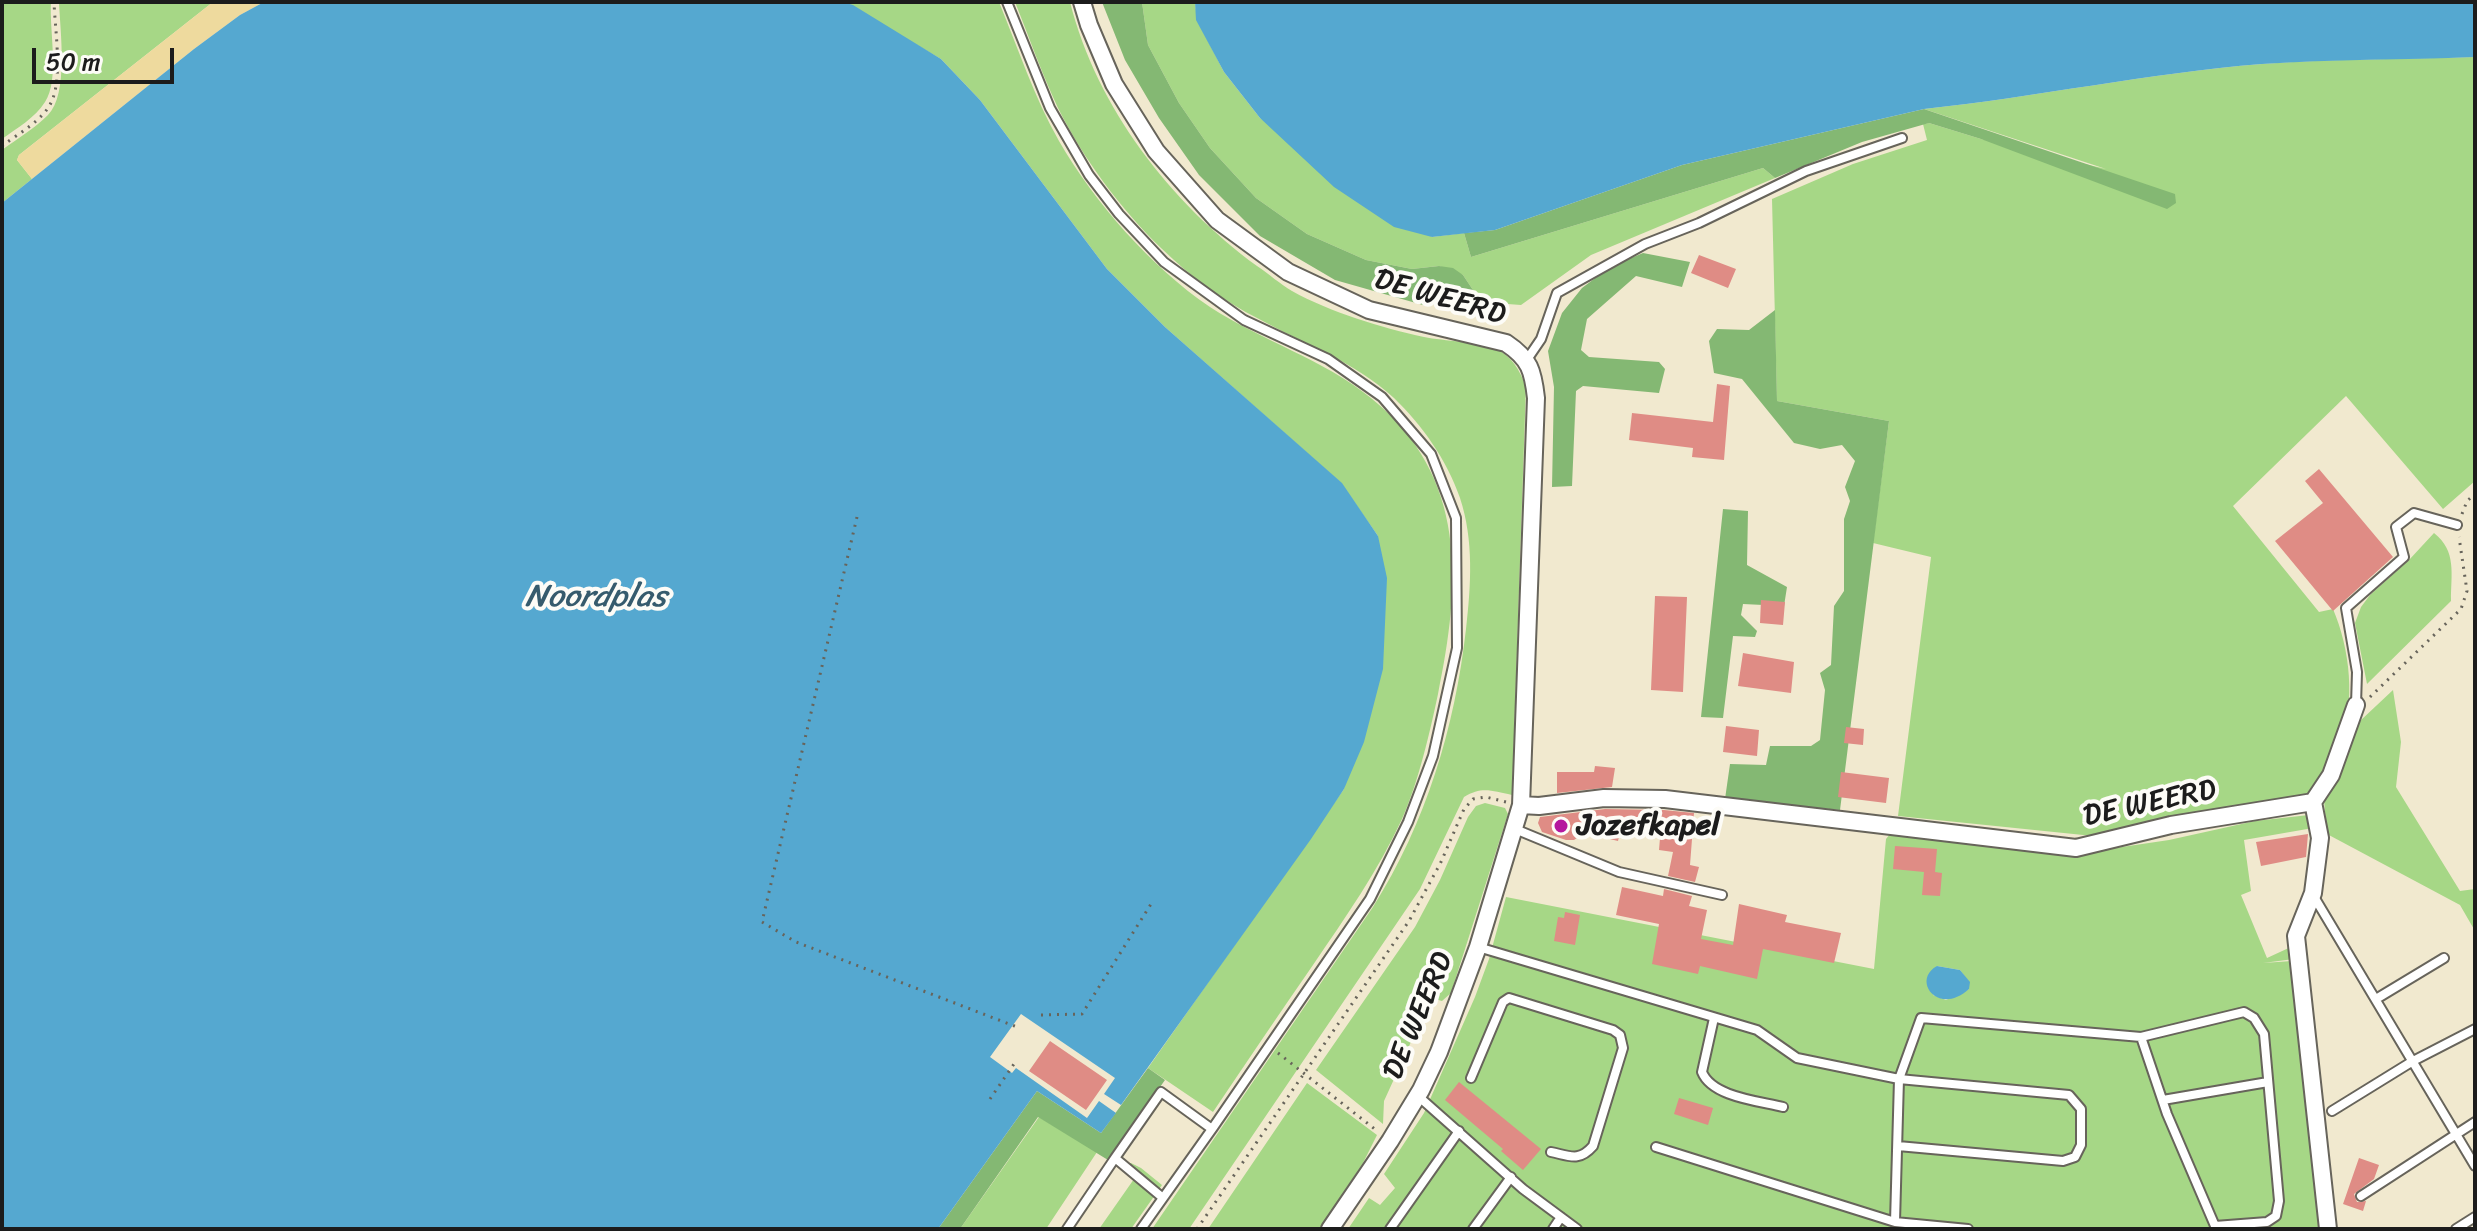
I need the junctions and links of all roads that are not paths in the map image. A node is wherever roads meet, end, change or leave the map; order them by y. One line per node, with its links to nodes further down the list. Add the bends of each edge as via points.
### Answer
1 (1007, 2): 27 (lane, via 1050,108 1119,214 1164,262 1244,320 1328,359 1382,397 1431,454 1456,518 1457,648 1433,756 1408,822 1370,899)
2 (1082, 2): 4 (street, DE WEERD, via 1114,84 1156,151 1217,220 1288,272 1369,310 1506,343)
3 (1902, 138): 4 (lane, via 1806,171 1645,244 1557,293 1541,339)
4 (1526, 361): 8 (street, DE WEERD, via 1536,398)
5 (2457, 525): 6 (lane, via 2414,513 2396,527 2404,557 2346,608 2357,672)
6 (2356, 705): 7 (street, via 2331,775)
7 (2313, 802): 8 (street, DE WEERD, via 2171,825 2076,848 1665,799); 10 (street, via 2320,838)
8 (1521, 805): 9 (street, DE WEERD)
9 (1515, 829): 11 (lane, via 1619,872); 12 (street, DE WEERD)
10 (2313, 893): 14 (lane); 51 (street, via 2296,936)
11 (1722, 895)
12 (1478, 947): 15 (lane); 22 (street, DE WEERD)
13 (2444, 958): 14 (lane)
14 (2376, 999): 18 (lane)
15 (1714, 1018): 20 (lane, via 1757,1030 1797,1058); 24 (lane, via 1702,1072 1705,1080 1715,1089)
16 (2475, 1029): 18 (lane)
17 (2141, 1037): 20 (lane, via 1921,1018); 21 (lane, via 2244,1012 2264,1034); 23 (lane)
18 (2413, 1061): 25 (lane); 29 (lane)
19 (1471, 1078): 32 (lane, via 1509,998 1620,1035 1623,1048 1593,1146 1575,1157)
20 (1899, 1079): 30 (lane); 30 (lane, via 2069,1095 2081,1109 2081,1145 2075,1157 2063,1161)
21 (2268, 1082): 23 (lane); 41 (lane, via 2276,1216 2267,1222)
22 (1418, 1095): 28 (lane); 44 (street, DE WEERD)
23 (2163, 1100): 41 (lane)
24 (1783, 1107)
25 (2332, 1111)
26 (2475, 1122): 29 (lane)
27 (1212, 1129): 33 (lane, via 1161,1092); 37 (lane)
28 (1459, 1131): 35 (lane); 45 (lane)
29 (2456, 1133): 34 (lane); 36 (lane)
30 (1898, 1146): 40 (lane)
31 (1656, 1147): 40 (lane)
32 (1551, 1152)
33 (1115, 1158): 37 (lane); 42 (lane)
34 (2475, 1166)
35 (1511, 1177): 38 (lane); 46 (lane)
36 (2361, 1196)
37 (1163, 1198): 43 (lane)
38 (1561, 1217): 47 (lane); 48 (lane)
39 (2475, 1217): 52 (lane)
40 (1895, 1222): 49 (lane)
41 (2215, 1226): 50 (lane)
42 (1067, 1229)
43 (1141, 1229)
44 (1330, 1229)
45 (1390, 1229)
46 (1473, 1229)
47 (1553, 1229)
48 (1577, 1229)
49 (1968, 1229)
50 (2204, 1229)
51 (2328, 1229)
52 (2456, 1229)

